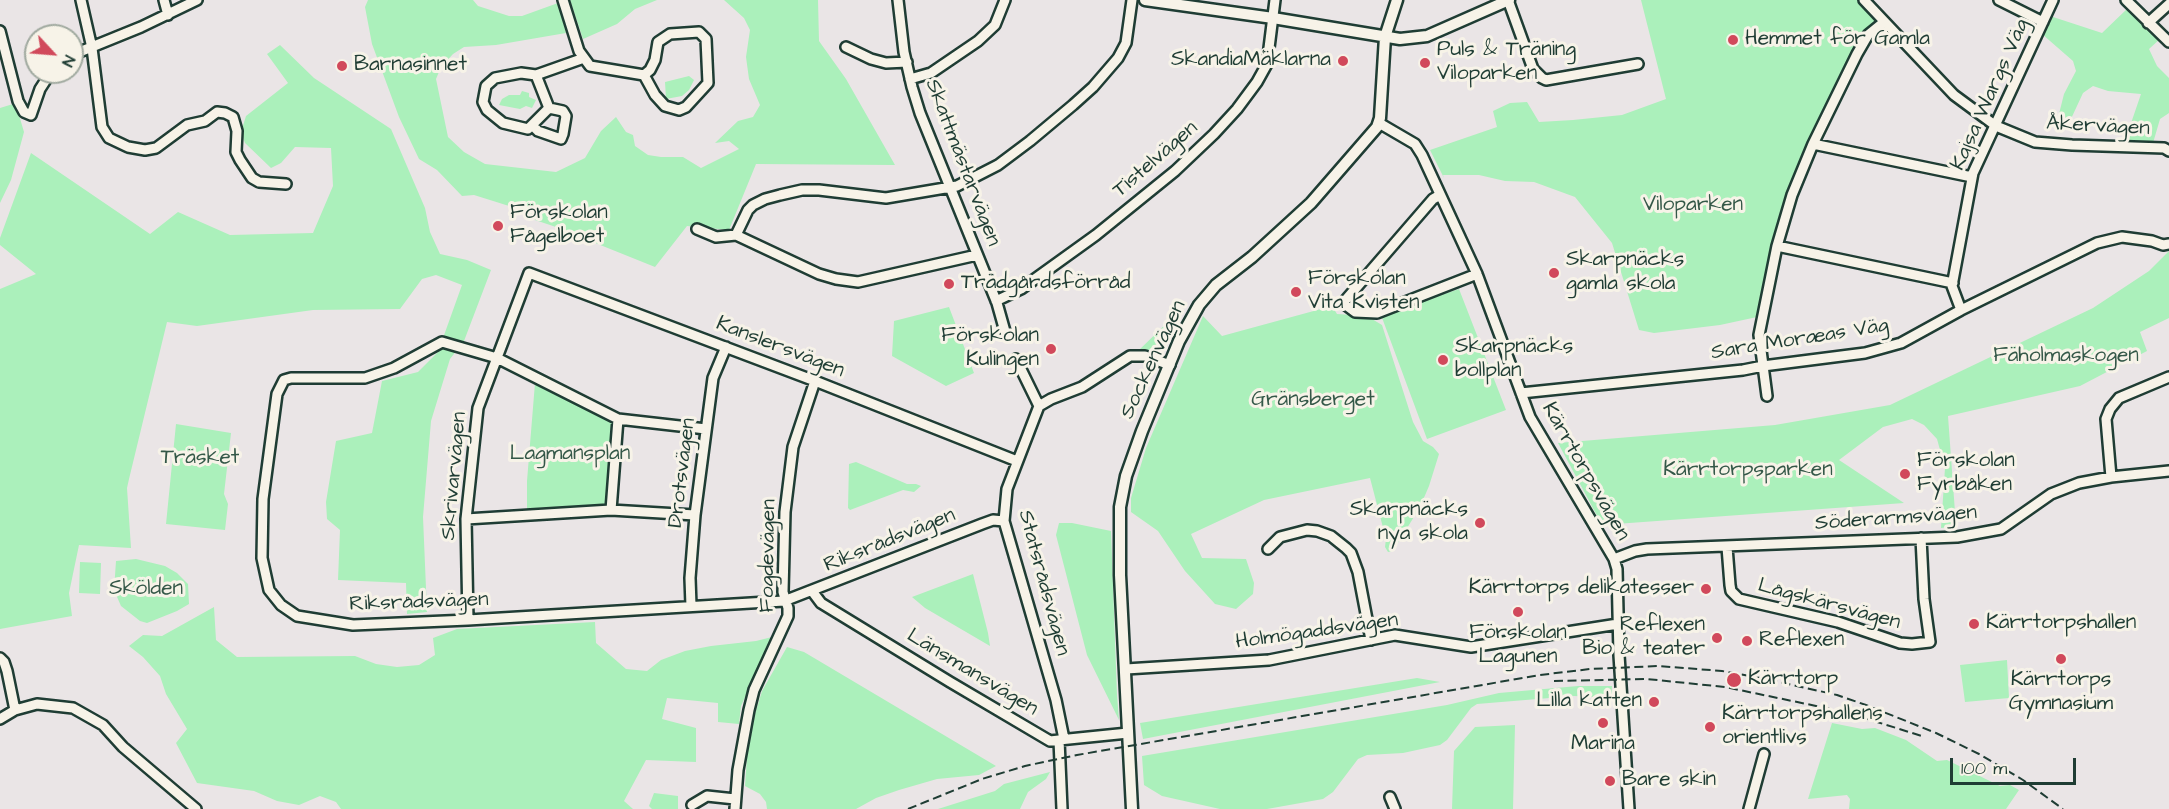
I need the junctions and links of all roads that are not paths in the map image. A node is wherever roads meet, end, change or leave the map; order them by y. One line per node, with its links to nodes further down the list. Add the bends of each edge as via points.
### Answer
1 (81, 0): 26 (street)
2 (164, 0): 17 (street)
3 (196, 0): 17 (street)
4 (563, 0): 28 (street)
5 (898, 0): 29 (street, Skattmästarvägen)
6 (1005, 0): 33 (street, via 995,25 978,41 930,73)
7 (1132, 0): 43 (street, via 1126,43 1093,87 998,165)
8 (1147, 0): 18 (street)
9 (1275, 0): 18 (street, Tistelvägen)
10 (1397, 0): 23 (street)
11 (1509, 0): 23 (street, via 1427,36); 30 (street, via 1535,74 1546,80)
12 (1864, 0): 20 (street, Åkervägen)
13 (1999, 0): 19 (street)
14 (2053, 0): 19 (street, Kajsa Wargs Väg)
15 (2126, 0): 21 (street)
16 (2169, 3): 21 (street)
17 (168, 15): 26 (street)
18 (1273, 18): 23 (street); 53 (street, Tistelvägen, via 1267,64 1237,109 1214,134 1096,235 1022,289)
19 (2043, 21): 38 (street, Kajsa Wargs Väg)
20 (1884, 22): 38 (street, Åkervägen, via 1954,95); 39 (street, via 1868,35 1858,51)
21 (2148, 23): 24 (street)
22 (0, 31): 34 (street, via 24,112 31,115)
23 (1385, 37): 36 (street)
24 (2169, 42)
25 (846, 46): 29 (street, via 886,63)
26 (92, 48): 27 (street); 42 (street, via 102,127 110,138 128,147 156,148 187,125 206,121 217,112 225,113 233,117 236,152 252,178)
27 (84, 51)
28 (584, 58): 31 (street); 32 (street, via 590,66)
29 (907, 62): 33 (street, Skattmästarvägen)
30 (1638, 64)
31 (536, 75): 35 (street); 37 (street, via 521,73 495,78 486,86 483,102 493,117 503,123 528,129)
32 (644, 75): 32 (street, via 665,106 679,110 686,107 708,83 706,39 699,32 670,34 658,42 655,60)
33 (910, 79): 43 (street, Skattmästarvägen)
34 (43, 84)
35 (549, 108): 37 (street); 37 (street, via 563,111 566,116 561,139)
36 (1379, 123): 44 (street, Kärrtorpsvägen, via 1415,144); 59 (street, Sockenvägen, via 1303,211 1206,295 1187,325)
37 (532, 125)
38 (1996, 126): 40 (street, Åkervägen, via 2035,142); 41 (street, Kajsa Wargs Väg)
39 (1813, 144): 41 (street); 48 (street)
40 (2169, 151)
41 (1972, 177): 52 (street, Kajsa Wargs Väg)
42 (286, 184)
43 (950, 187): 46 (street, via 886,198 802,190 753,206); 49 (street, Skattmästarvägen)
44 (1440, 195): 51 (street, Kärrtorpsvägen); 51 (street, via 1343,303 1355,312 1377,313)
45 (697, 229): 46 (street, via 716,237)
46 (736, 235): 49 (street, via 819,274 858,282)
47 (2169, 244): 54 (street, Sara Moræas Väg, via 2122,237 2097,243)
48 (1777, 246): 52 (street); 60 (street, via 1759,334)
49 (977, 255): 53 (street, Skattmästarvägen)
50 (529, 273): 56 (street, Kanslersvägen); 57 (street, Skrivarvägen)
51 (1477, 274): 63 (street, Kärrtorpsvägen)
52 (1953, 283): 54 (street, Kajsa Wargs Väg)
53 (996, 301): 55 (street, Skattmästarvägen)
54 (1961, 310): 60 (street, Sara Moræas Väg, via 1892,346)
55 (1006, 335)
56 (726, 347): 62 (street, Kanslersvägen); 67 (street, Drotsvägen, via 713,378)
57 (497, 358): 66 (street); 73 (street, Skrivarvägen, via 478,408); 82 (street, Riksrådsvägen, via 442,342 394,368 365,378 284,380 277,394 263,499 262,558 268,590 280,605 297,616 352,625)
58 (1016, 359): 65 (street)
59 (1170, 365): 65 (street, via 1145,356 1130,357 1082,387); 86 (street, Sockenvägen, via 1122,492 1120,574)
60 (1763, 366): 63 (street, Sara Moræas Väg); 64 (street)
61 (2169, 377): 70 (street, via 2119,399 2110,409 2106,419)
62 (814, 381): 68 (street, Kanslersvägen); 80 (street, Fogdevägen, via 793,447 785,512)
63 (1521, 393): 78 (street, Kärrtorpsvägen, via 1551,456)
64 (1767, 396)
65 (1039, 406): 68 (street, Statsrådsvägen)
66 (618, 419): 67 (street); 71 (street)
67 (706, 429): 72 (street, Drotsvägen)
68 (1017, 461): 74 (street, Statsrådsvägen, via 1007,489)
69 (2169, 471): 70 (street, Söderarmsvägen)
70 (2111, 477): 75 (street, Söderarmsvägen, via 2051,494 2001,529 1957,537)
71 (611, 510): 72 (street); 73 (street)
72 (695, 515): 81 (street, Drotsvägen)
73 (466, 519): 82 (street, Skrivarvägen)
74 (1004, 521): 79 (street, Riksrådsvägen, via 982,524); 90 (street, Statsrådsvägen, via 1056,700)
75 (1921, 538): 76 (street, Söderarmsvägen); 76 (street, Lågskärsvägen, via 1930,642 1900,643 1838,621 1743,601 1731,591)
76 (1727, 547): 78 (street, Söderarmsvägen, via 1647,549)
77 (1268, 549): 84 (street, via 1280,537 1307,530 1331,536 1346,548 1358,572)
78 (1614, 559): 83 (street, Kärrtorpsvägen)
79 (812, 591): 80 (street, Riksrådsvägen); 90 (street, Länsmansvägen, via 821,603 950,682 1050,741)
80 (786, 600): 81 (street, Riksrådsvägen); 93 (street, Fogdevägen, via 786,622 754,690)
81 (692, 606): 82 (street, Riksrådsvägen)
82 (468, 620)
83 (1618, 624): 84 (street, Holmögaddsvägen, via 1471,647 1395,635); 99 (street, Kärrtorpsvägen)
84 (1371, 640): 86 (street, Holmögaddsvägen, via 1269,660)
85 (0, 658): 87 (street, via 7,671)
86 (1126, 669): 89 (street, Sockenvägen)
87 (15, 710): 88 (street); 95 (street, via 37,704 57,705 86,714)
88 (0, 719)
89 (1128, 733): 90 (street); 97 (street, Sockenvägen)
90 (1061, 740): 96 (street)
91 (1764, 753): 100 (street)
92 (1390, 797): 98 (street)
93 (735, 804): 94 (street, Fogdevägen, via 707,796)
94 (692, 805)
95 (196, 809)
96 (1062, 809)
97 (1132, 809)
98 (1395, 809)
99 (1629, 809)
100 (1749, 809)

